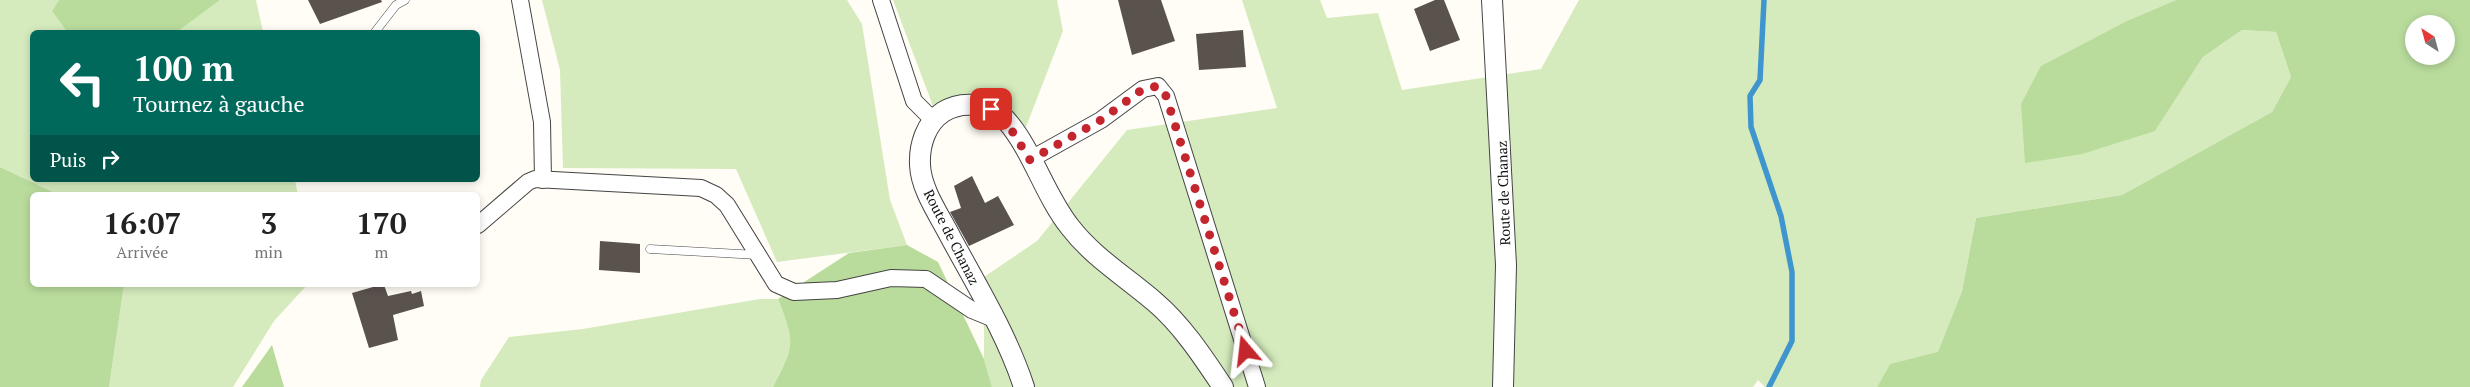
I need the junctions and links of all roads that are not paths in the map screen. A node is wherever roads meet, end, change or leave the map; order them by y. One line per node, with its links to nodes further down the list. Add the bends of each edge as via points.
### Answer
1 (405, 0): 5 (lane, via 396,5)
2 (881, 0): 6 (street, via 914,101)
3 (1492, 0): 16 (street, Route de Chanaz, via 1506,265)
4 (519, 1): 8 (street, via 542,122)
5 (377, 30)
6 (933, 120): 7 (street, via 944,111 957,107 981,105 991,109 1004,118); 12 (street, Route de Chanaz, via 920,150 922,175 935,208)
7 (1030, 160): 14 (street, via 1070,227 1104,261 1156,302 1176,323); 15 (street, via 1101,120 1143,89 1158,86 1166,96)
8 (543, 180): 9 (street, via 528,182); 11 (street, via 701,188 727,205)
9 (480, 223)
10 (650, 249): 11 (lane)
11 (758, 255): 12 (street, via 776,284 794,292 837,290 891,278 926,279 972,310)
12 (994, 318): 13 (street, Route de Chanaz)
13 (1024, 387)
14 (1223, 387)
15 (1257, 387)
16 (1503, 387)

